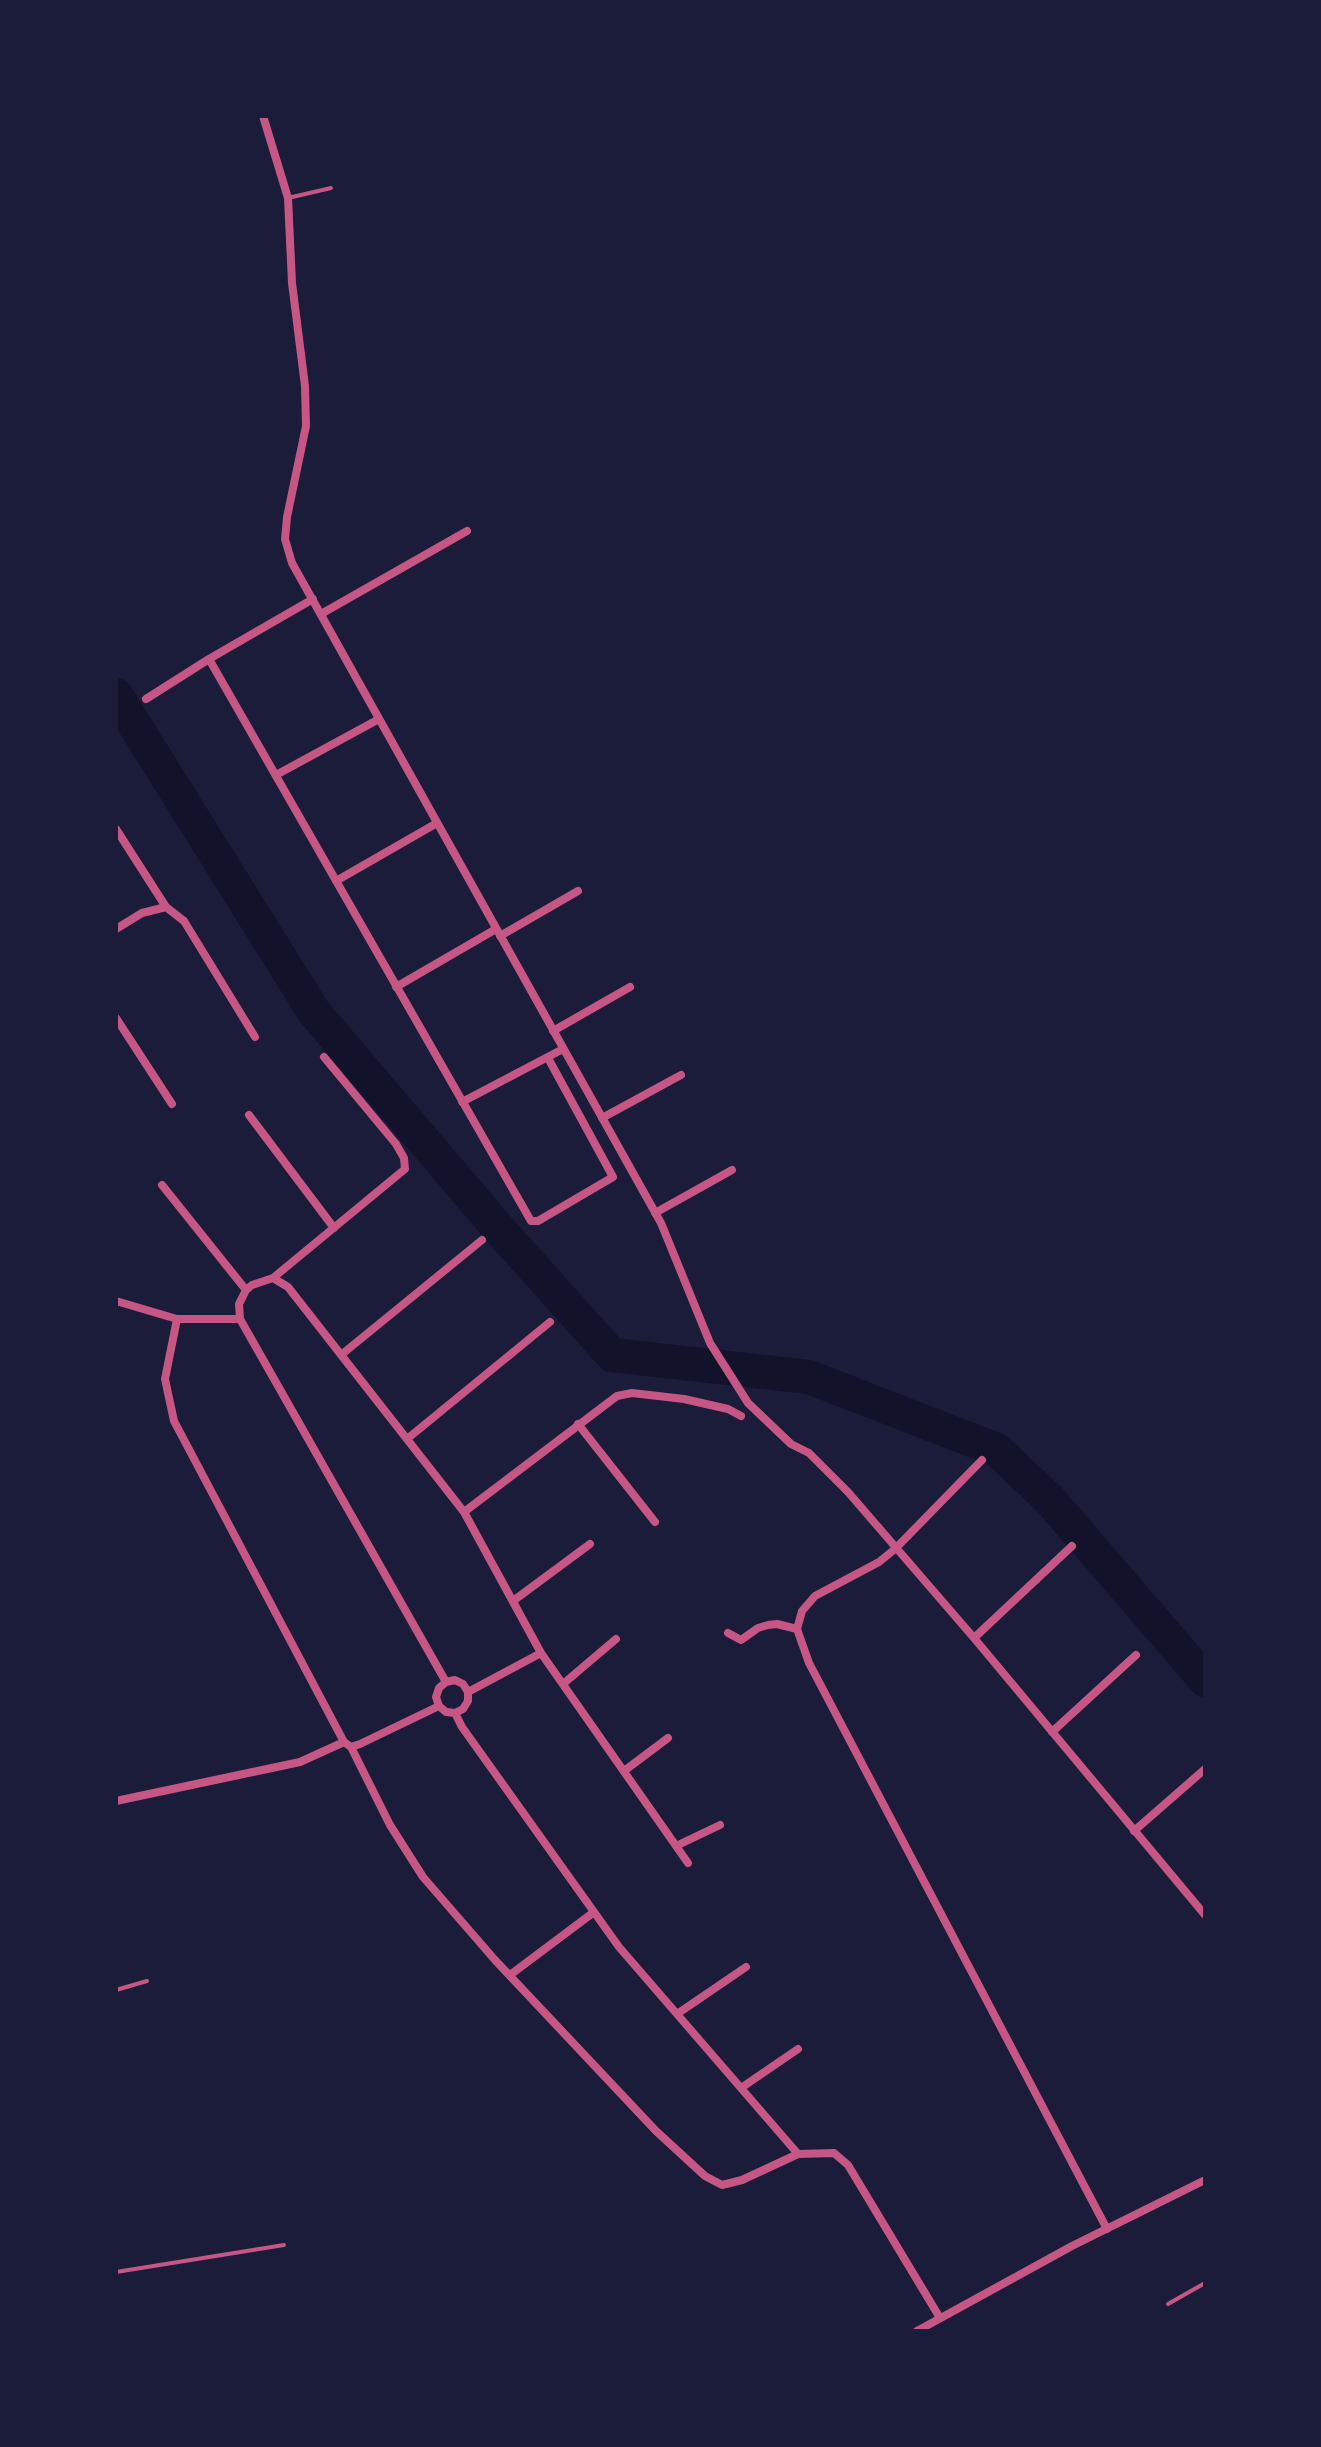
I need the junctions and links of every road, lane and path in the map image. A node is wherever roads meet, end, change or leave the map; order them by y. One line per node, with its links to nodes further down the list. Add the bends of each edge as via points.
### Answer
1 (263, 116): 3 (street)
2 (331, 188): 3 (lane)
3 (288, 198): 5 (street, via 306,426 285,539)
4 (467, 531): 6 (street)
5 (313, 599): 6 (street); 7 (street)
6 (321, 614): 9 (street)
7 (209, 659): 8 (street); 10 (street)
8 (146, 699)
9 (379, 719): 10 (street); 11 (street)
10 (276, 775): 13 (street)
11 (437, 823): 13 (street); 17 (street)
12 (116, 829): 15 (street)
13 (336, 881): 18 (street)
14 (578, 891): 17 (street)
15 (166, 907): 16 (street, via 142,913); 22 (street, via 184,921)
16 (116, 929)
17 (498, 933): 18 (street); 21 (street)
18 (396, 987): 27 (street)
19 (630, 987): 21 (street)
20 (116, 1018): 28 (street)
21 (553, 1031): 23 (street)
22 (255, 1037)
23 (563, 1049): 25 (street); 30 (street)
24 (324, 1057): 34 (street, via 396,1144 405,1169)
25 (548, 1058): 27 (street); 27 (street, via 613,1177 538,1221 531,1221)
26 (681, 1075): 30 (street)
27 (462, 1102)
28 (172, 1104)
29 (249, 1115): 34 (street)
30 (602, 1118): 33 (street)
31 (732, 1170): 33 (street)
32 (162, 1185): 37 (street)
33 (655, 1213): 51 (street, via 710,1343 748,1403 791,1444 809,1453)
34 (334, 1228): 36 (street)
35 (482, 1240): 42 (street)
36 (273, 1278): 37 (street); 42 (street, via 288,1287)
37 (246, 1290): 40 (street, via 239,1304)
38 (116, 1301): 39 (street)
39 (177, 1319): 40 (street); 66 (street, via 165,1379 174,1421)
40 (240, 1319): 59 (street)
41 (550, 1322): 45 (street)
42 (341, 1355): 45 (street)
43 (741, 1416): 44 (street, via 684,1399 632,1393 617,1396)
44 (578, 1424): 47 (street); 48 (street)
45 (407, 1439): 47 (street)
46 (982, 1460): 51 (street)
47 (464, 1512): 52 (street)
48 (655, 1522)
49 (590, 1544): 52 (street)
50 (1072, 1546): 55 (street)
51 (895, 1549): 53 (street, via 815,1596 802,1611); 55 (street)
52 (513, 1601): 57 (street)
53 (797, 1629): 54 (street, via 768,1625 741,1640); 85 (street, via 809,1663)
54 (728, 1633)
55 (974, 1638): 64 (street)
56 (616, 1639): 60 (street)
57 (541, 1653): 60 (street); 61 (street)
58 (1136, 1655): 64 (street)
59 (446, 1682): 61 (street, via 455,1680); 62 (street, via 436,1697)
60 (563, 1684): 68 (street)
61 (468, 1692): 63 (street, via 468,1701)
62 (439, 1706): 63 (street); 66 (street)
63 (455, 1713): 74 (street)
64 (1052, 1732): 71 (street)
65 (668, 1738): 68 (street)
66 (348, 1745): 69 (street, via 300,1762); 77 (street, via 423,1877)
67 (1205, 1769): 71 (street)
68 (624, 1771): 72 (street)
69 (116, 1801)
70 (720, 1825): 72 (street)
71 (1134, 1831): 75 (street)
72 (676, 1846): 73 (street)
73 (688, 1863)
74 (594, 1912): 77 (street); 80 (street)
75 (1205, 1915)
76 (746, 1967): 80 (street)
77 (510, 1975): 83 (street, via 705,2176 722,2185)
78 (147, 1981): 79 (lane)
79 (116, 1990)
80 (677, 2014): 82 (street)
81 (798, 2049): 82 (street)
82 (741, 2088): 83 (street)
83 (798, 2154): 90 (street, via 834,2153 848,2165)
84 (1205, 2180): 85 (street)
85 (1107, 2229): 90 (street)
86 (284, 2245): 87 (lane)
87 (116, 2272)
88 (1205, 2283): 89 (lane)
89 (1168, 2304)
90 (940, 2318): 91 (street)
91 (917, 2331)

